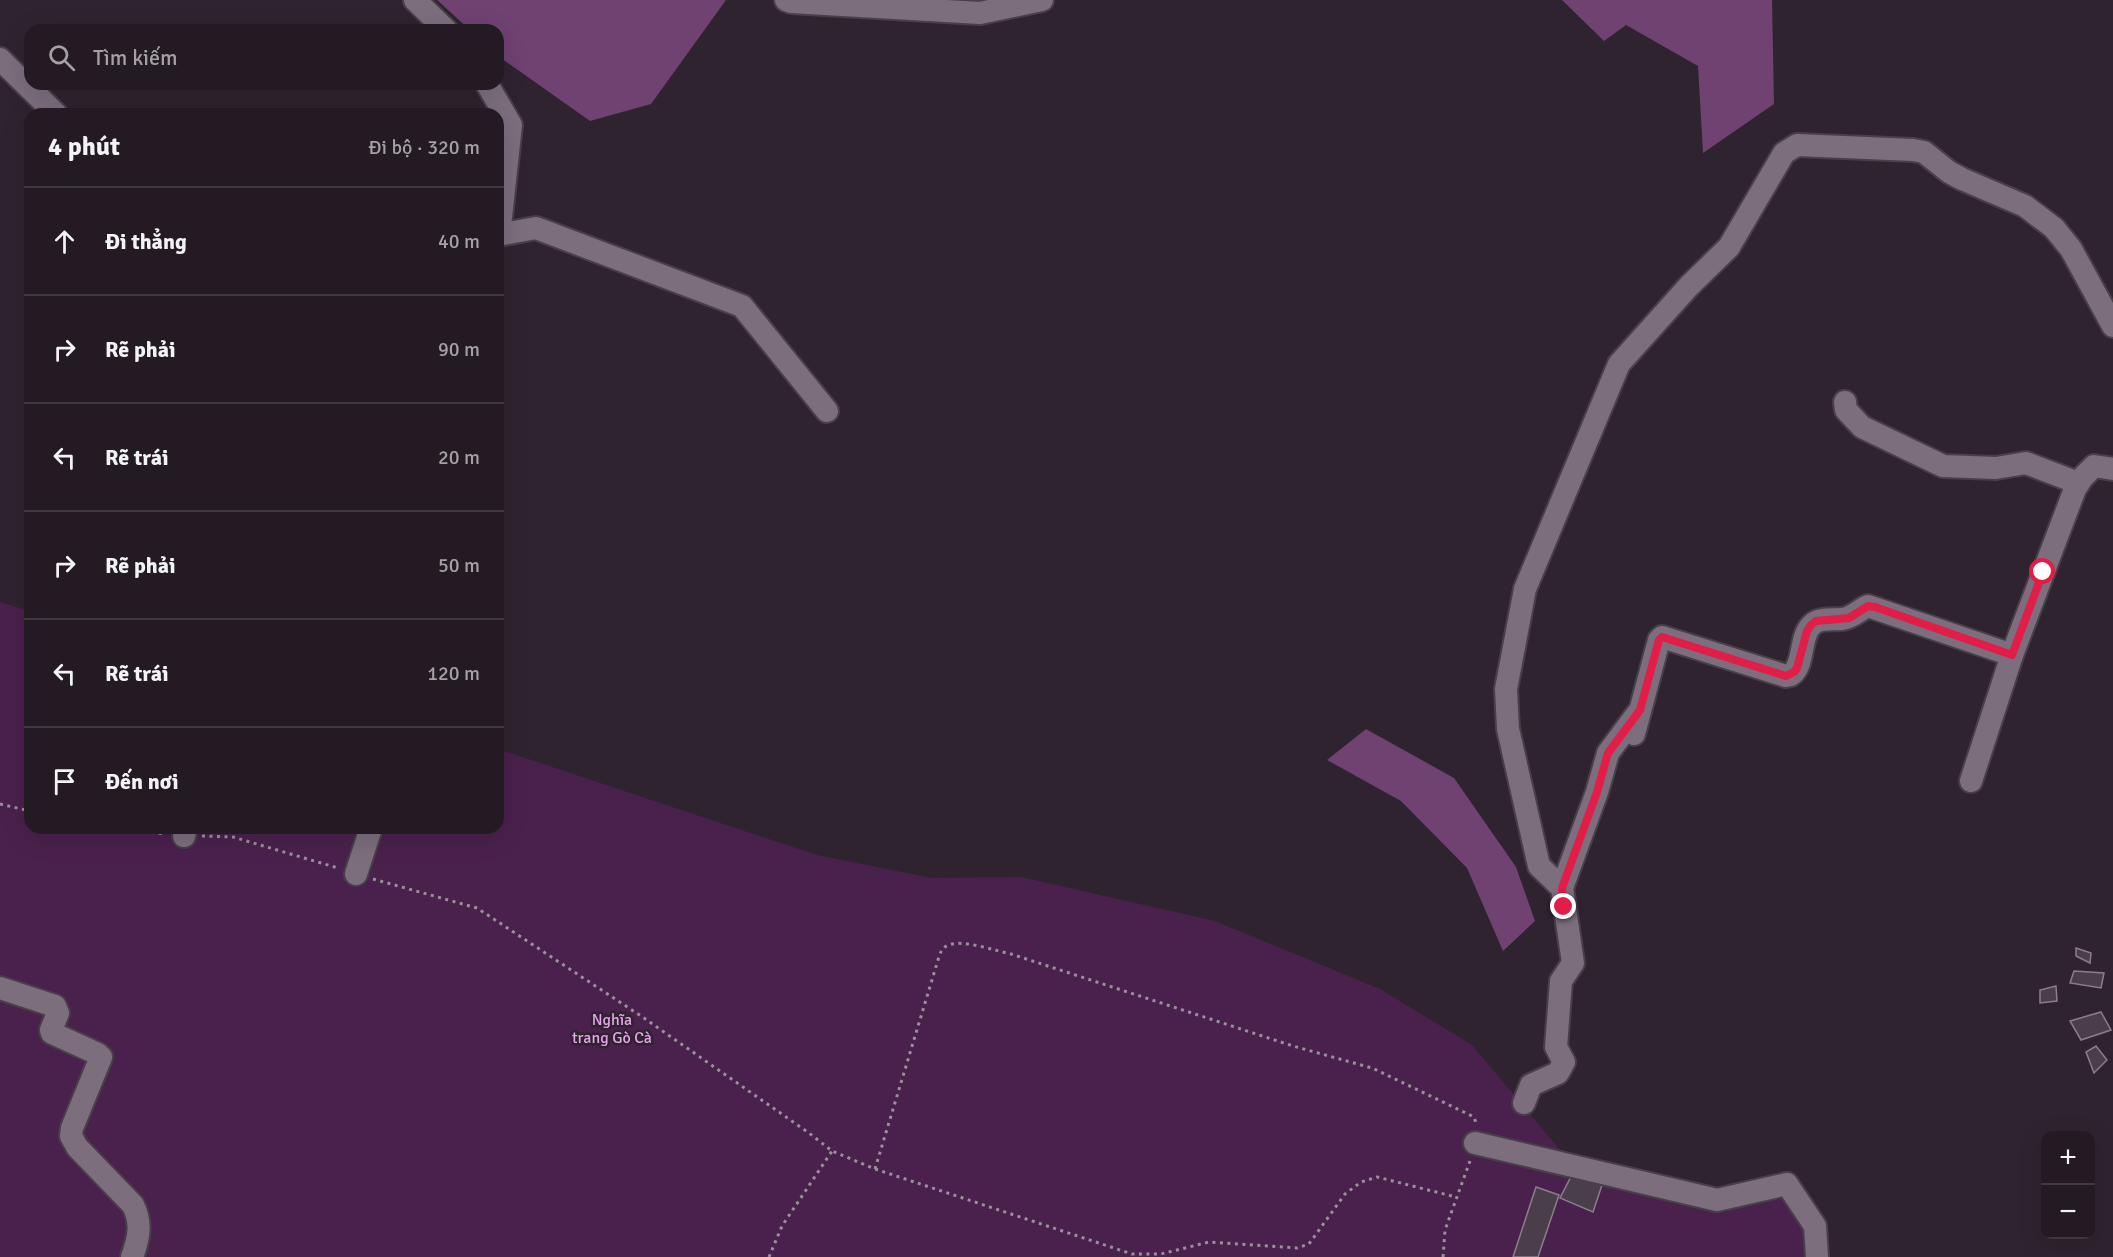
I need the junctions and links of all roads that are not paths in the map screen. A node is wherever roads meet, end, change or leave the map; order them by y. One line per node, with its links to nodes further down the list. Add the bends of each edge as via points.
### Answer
1 (415, 0): 4 (street)
2 (786, 0): 3 (street, via 980,13)
3 (1042, 0)
4 (440, 24)
5 (0, 58): 6 (street)
6 (24, 82)
7 (32, 90): 9 (street)
8 (491, 90): 10 (street)
9 (50, 108)
10 (501, 108)
11 (504, 113): 12 (street, via 511,125)
12 (504, 189)
13 (504, 234): 16 (street, via 536,228 742,306)
14 (2113, 326): 25 (street, via 2062,236 2025,206 1962,179 1924,152 1797,145 1784,153 1729,247 1619,364 1525,590 1506,689 1508,729 1539,866)
15 (1845, 402): 18 (street, via 1846,410 1862,427 1943,466 1996,468 2026,463)
16 (827, 411)
17 (2113, 469): 18 (street, via 2094,466)
18 (2078, 483): 19 (street)
19 (2012, 655): 20 (street, via 1868,606 1849,618 1816,621 1811,625 1797,668 1786,676 1662,637); 22 (street)
20 (1640, 710): 21 (street); 25 (street, via 1608,753)
21 (1634, 734)
22 (1971, 781)
23 (369, 834): 24 (street)
24 (356, 874)
25 (1562, 888): 27 (street, via 1573,963 1561,981 1556,1047 1564,1062 1558,1073 1532,1085)
26 (0, 988): 29 (street, via 55,1005 58,1013 52,1033 101,1058 71,1136 77,1148 134,1205 139,1229)
27 (1524, 1103)
28 (1475, 1143): 30 (street, via 1717,1200 1787,1184 1815,1226)
29 (132, 1257)
30 (1817, 1257)

